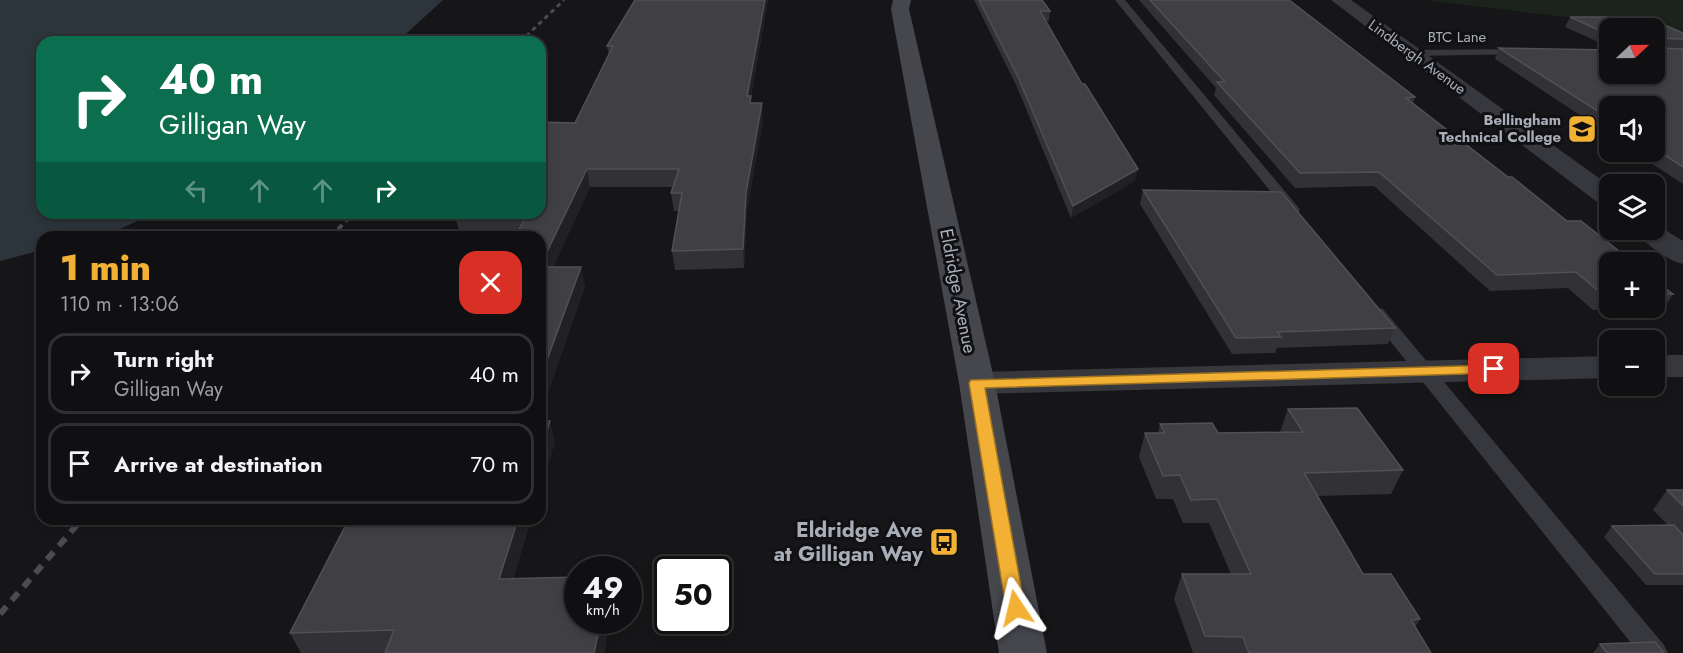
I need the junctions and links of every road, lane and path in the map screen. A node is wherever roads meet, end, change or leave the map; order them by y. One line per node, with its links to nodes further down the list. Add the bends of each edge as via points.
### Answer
1 (902, 0): 15 (main road, Eldridge Avenue, via 900,9)
2 (1120, 0): 7 (lane)
3 (1340, 0): 5 (street, Lindbergh Avenue)
4 (1540, 52): 5 (lane, BTC Lane)
5 (1413, 53): 6 (street, Lindbergh Avenue)
6 (1599, 191)
7 (1306, 226)
8 (1663, 240): 9 (street)
9 (1683, 255)
10 (1366, 298): 14 (lane)
11 (1665, 366): 12 (street)
12 (1683, 366)
13 (1599, 367): 14 (street)
14 (1425, 371): 15 (street); 17 (lane)
15 (977, 383): 16 (main road, Eldridge Avenue)
16 (1023, 653)
17 (1655, 653)

